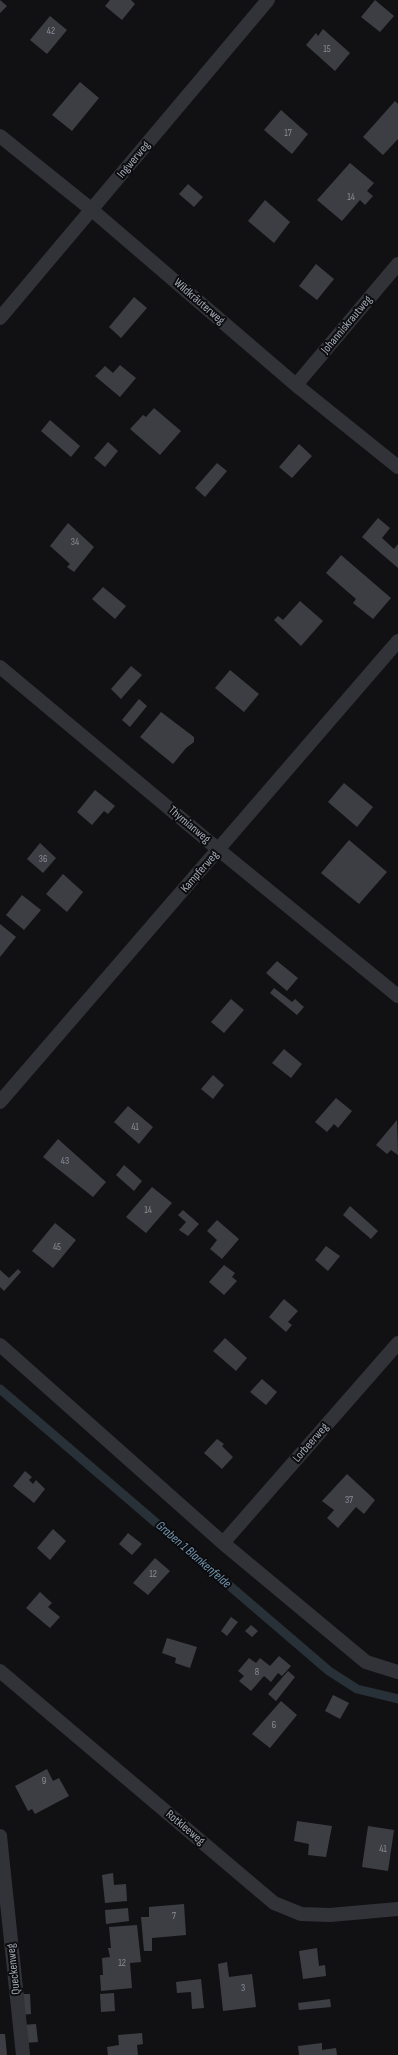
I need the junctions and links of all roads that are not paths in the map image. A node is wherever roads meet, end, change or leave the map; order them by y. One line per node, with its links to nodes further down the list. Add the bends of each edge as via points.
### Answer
1 (268, 0): 3 (lane, Ingwerweg)
2 (0, 136): 3 (lane, Wildkräuterweg)
3 (92, 210): 5 (lane, Ingwerweg); 6 (lane, Wildkräuterweg)
4 (398, 264): 6 (lane, Johanniskrautweg)
5 (0, 318)
6 (296, 385): 7 (lane, Wildkräuterweg)
7 (398, 467)
8 (398, 641): 10 (lane, Kampferweg)
9 (0, 667): 10 (lane, Thymianweg)
10 (219, 850): 11 (lane, Thymianweg); 12 (lane, Kampferweg)
11 (398, 996)
12 (0, 1102)
13 (398, 1342): 15 (lane, Lorbeerweg)
14 (0, 1345): 15 (lane)
15 (223, 1543): 17 (lane, via 366,1662)
16 (0, 1671): 19 (lane, Rotkleeweg, via 274,1903 302,1914 330,1915)
17 (398, 1672)
18 (0, 1836): 20 (lane, Queckenweg)
19 (398, 1910)
20 (23, 2055)

